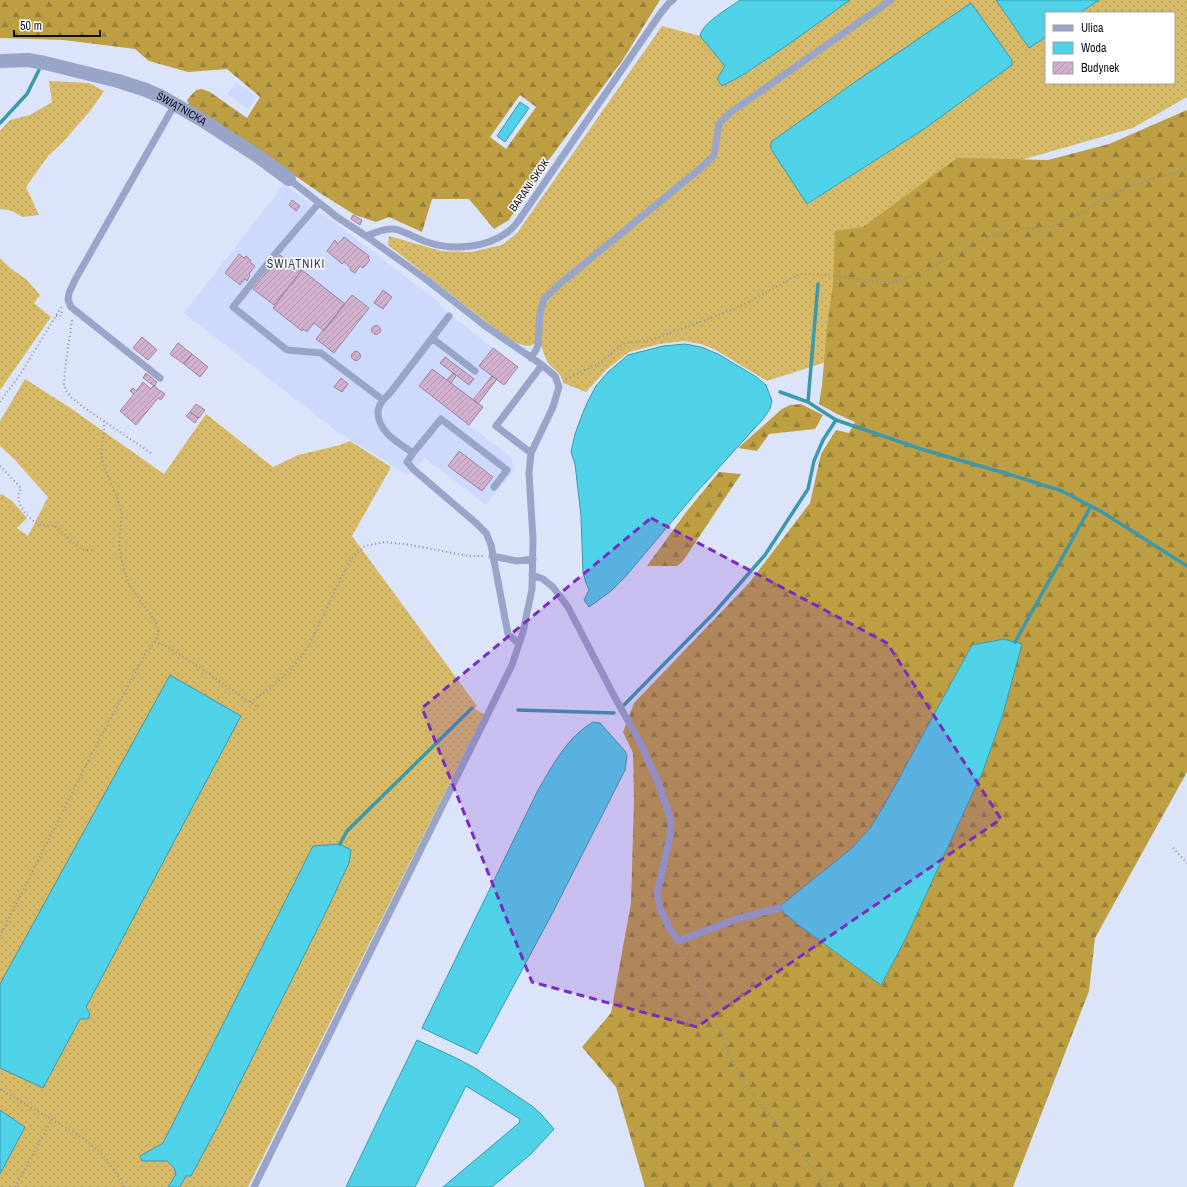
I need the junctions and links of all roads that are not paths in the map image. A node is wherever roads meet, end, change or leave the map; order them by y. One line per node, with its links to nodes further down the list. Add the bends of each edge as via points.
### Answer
1 (673, 0): 7 (lane, BARANI SKOK, via 660,14 538,193 508,232 489,241 456,247 427,243 394,229)
2 (891, 0): 10 (lane, via 731,112 719,124 714,155 544,299 540,313 538,345)
3 (0, 61): 4 (street, ŚWIĄTNICKA, via 28,60 45,63 118,81 146,90)
4 (175, 104): 5 (street, ŚWIĄTNICKA); 13 (lane, via 69,293 69,303)
5 (289, 179): 6 (lane, ŚWIĄTNICKA)
6 (319, 203): 7 (lane, ŚWIĄTNICKA); 14 (lane, via 233,307 287,350 321,353)
7 (366, 236): 10 (lane)
8 (450, 316): 9 (lane)
9 (432, 338): 12 (lane); 14 (lane)
10 (531, 358): 11 (lane)
11 (542, 365): 16 (lane, via 555,376 559,387 553,407); 16 (lane, via 496,426)
12 (475, 371)
13 (160, 378)
14 (383, 400): 15 (lane, via 378,410 379,423 387,433)
15 (414, 453): 17 (lane, via 441,419 507,470); 18 (lane, via 407,462 486,533)
16 (531, 454): 19 (lane, via 529,473)
17 (494, 487)
18 (492, 556): 19 (lane, via 517,561); 21 (lane, via 508,634)
19 (533, 559): 20 (lane)
20 (532, 576): 21 (lane, via 532,589); 22 (lane, via 543,579 553,587 568,607 641,744 658,782 671,820 657,894 661,911 679,942 737,919)
21 (518, 644): 23 (lane, via 512,665)
22 (779, 908)
23 (254, 1187)

